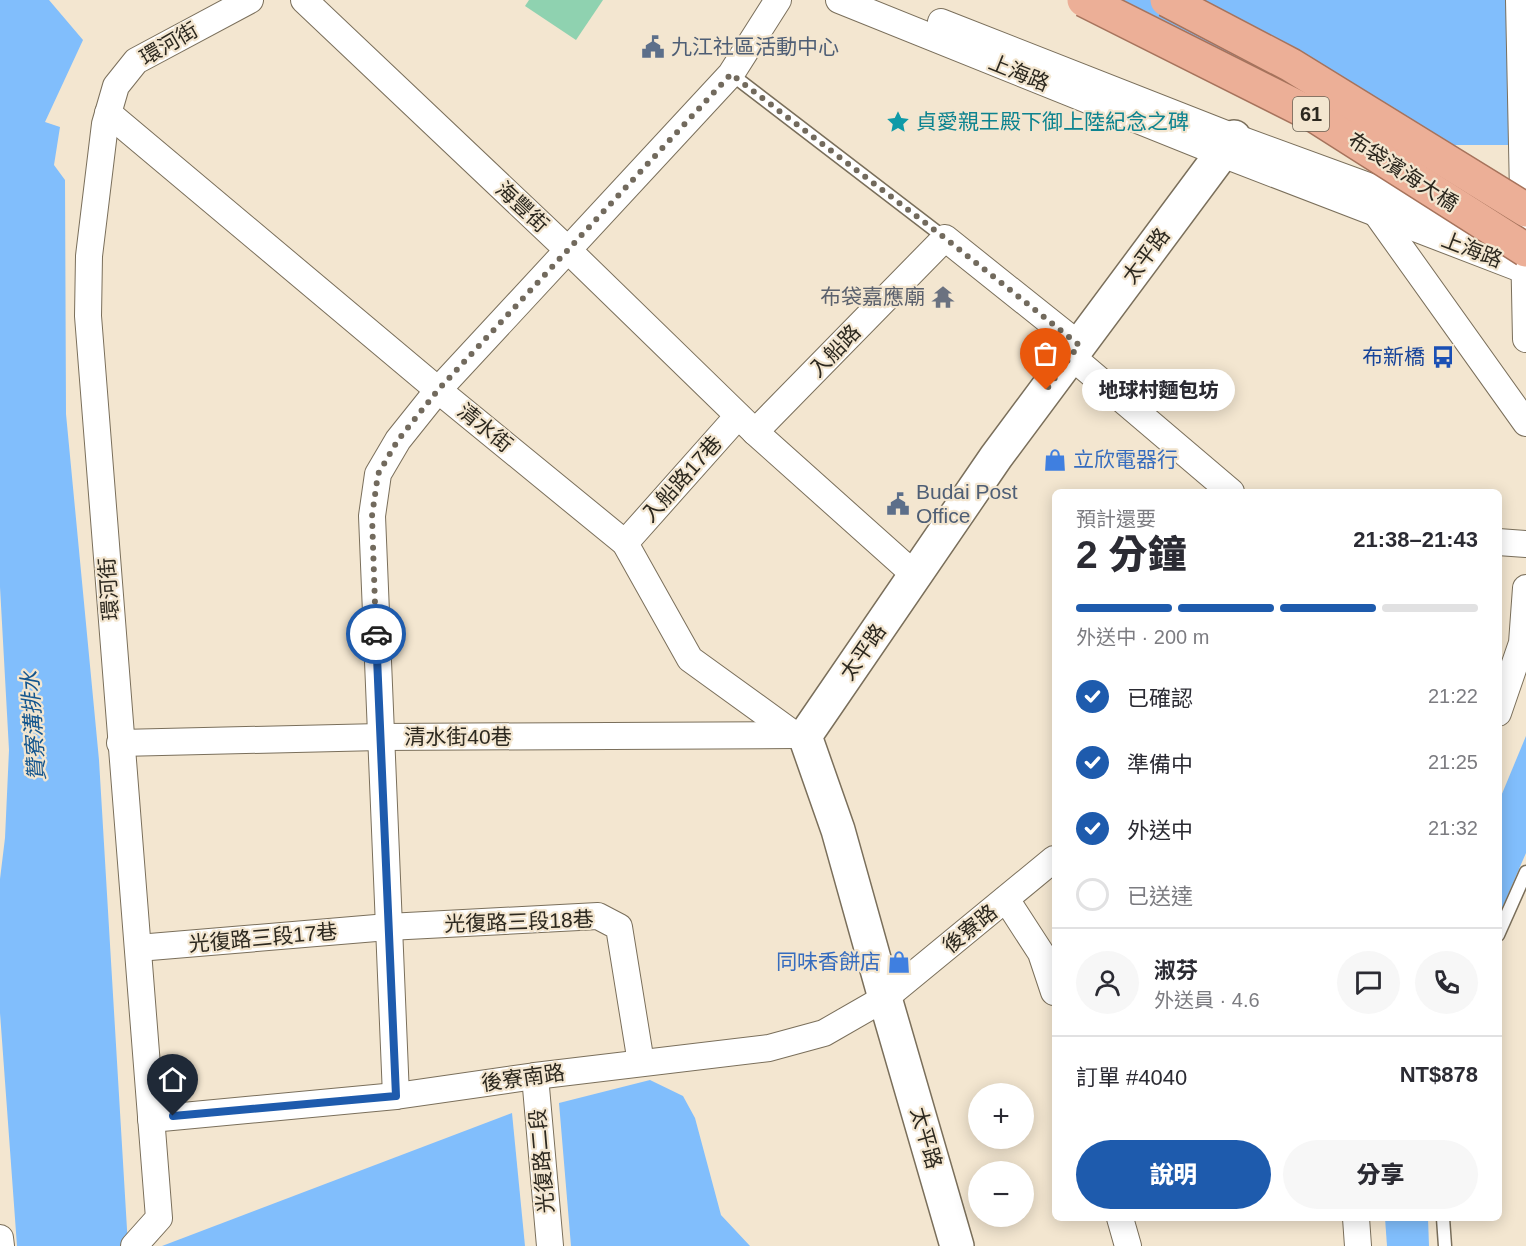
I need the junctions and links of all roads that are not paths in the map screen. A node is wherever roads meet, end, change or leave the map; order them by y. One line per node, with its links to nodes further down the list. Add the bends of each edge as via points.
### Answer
1 (250, 0): 10 (street, 環河街, via 136,61 116,86)
2 (304, 0): 15 (street, 海豐街)
3 (778, 0): 9 (street)
4 (839, 0): 11 (street, 上海路)
5 (884, 0): 11 (street, 上海路)
6 (1084, 0): 16 (highway, 布袋濱海大橋 / 61, bridge, via 1317,117)
7 (1167, 0): 12 (highway, 布袋濱海大橋 / 61, bridge, via 1291,65)
8 (1519, 0): 12 (street)
9 (731, 74): 14 (lane); 15 (street)
10 (108, 113): 19 (street, 清水街); 31 (street, 環河街, via 89,256 87,316)
11 (1228, 145): 13 (street, 上海路); 16 (street, 上海路, via 1379,190); 18 (main road, 太平路)
12 (1524, 200): 16 (street)
13 (1376, 213): 16 (street, 上海路); 20 (street)
14 (945, 238): 18 (street); 21 (street, 入船路)
15 (569, 251): 19 (street); 21 (street, 海豐街)
16 (1525, 260): 17 (street)
17 (1526, 339)
18 (1075, 351): 22 (street); 26 (main road, 太平路, via 996,457)
19 (438, 390): 24 (street, 清水街); 30 (street, via 398,440 378,474 372,516)
20 (1526, 423)
21 (747, 424): 24 (street, 入船路17巷); 26 (street)
22 (1228, 489)
23 (1502, 542): 25 (street)
24 (625, 543): 29 (street, 清水街, via 690,658)
25 (1526, 544)
26 (916, 576): 29 (main road, 太平路)
27 (1526, 588): 28 (street, via 1522,643)
28 (1502, 701)
29 (800, 736): 30 (street, 清水街40巷); 39 (main road, 太平路, via 838,830)
30 (380, 737): 31 (street, 清水街40巷); 36 (street)
31 (120, 742): 37 (street, 環河街)
32 (1052, 862): 34 (street, 後寮路)
33 (1526, 872): 35 (lane)
34 (1006, 899): 38 (street, via 1041,953); 39 (street, 後寮路)
35 (1502, 926)
36 (388, 927): 37 (street, 光復路三段17巷); 40 (street, 光復路三段18巷, via 598,916 620,927); 42 (street)
37 (138, 948): 43 (street, 環河街)
38 (1052, 986)
39 (885, 998): 40 (street, 後寮南路, via 824,1033 769,1048); 51 (main road, 太平路)
40 (641, 1063): 41 (street, 後寮南路)
41 (535, 1076): 42 (street, 後寮南路); 50 (street, 光復路二段)
42 (396, 1096): 43 (street, 後寮南路)
43 (151, 1119): 49 (street, 環河街, via 159,1218)
44 (1121, 1221): 52 (street)
45 (1356, 1221): 53 (street)
46 (1443, 1221): 54 (lane)
47 (0, 1238): 48 (street)
48 (1, 1246)
49 (135, 1246)
50 (550, 1246)
51 (957, 1246)
52 (1128, 1246)
53 (1358, 1246)
54 (1445, 1246)

